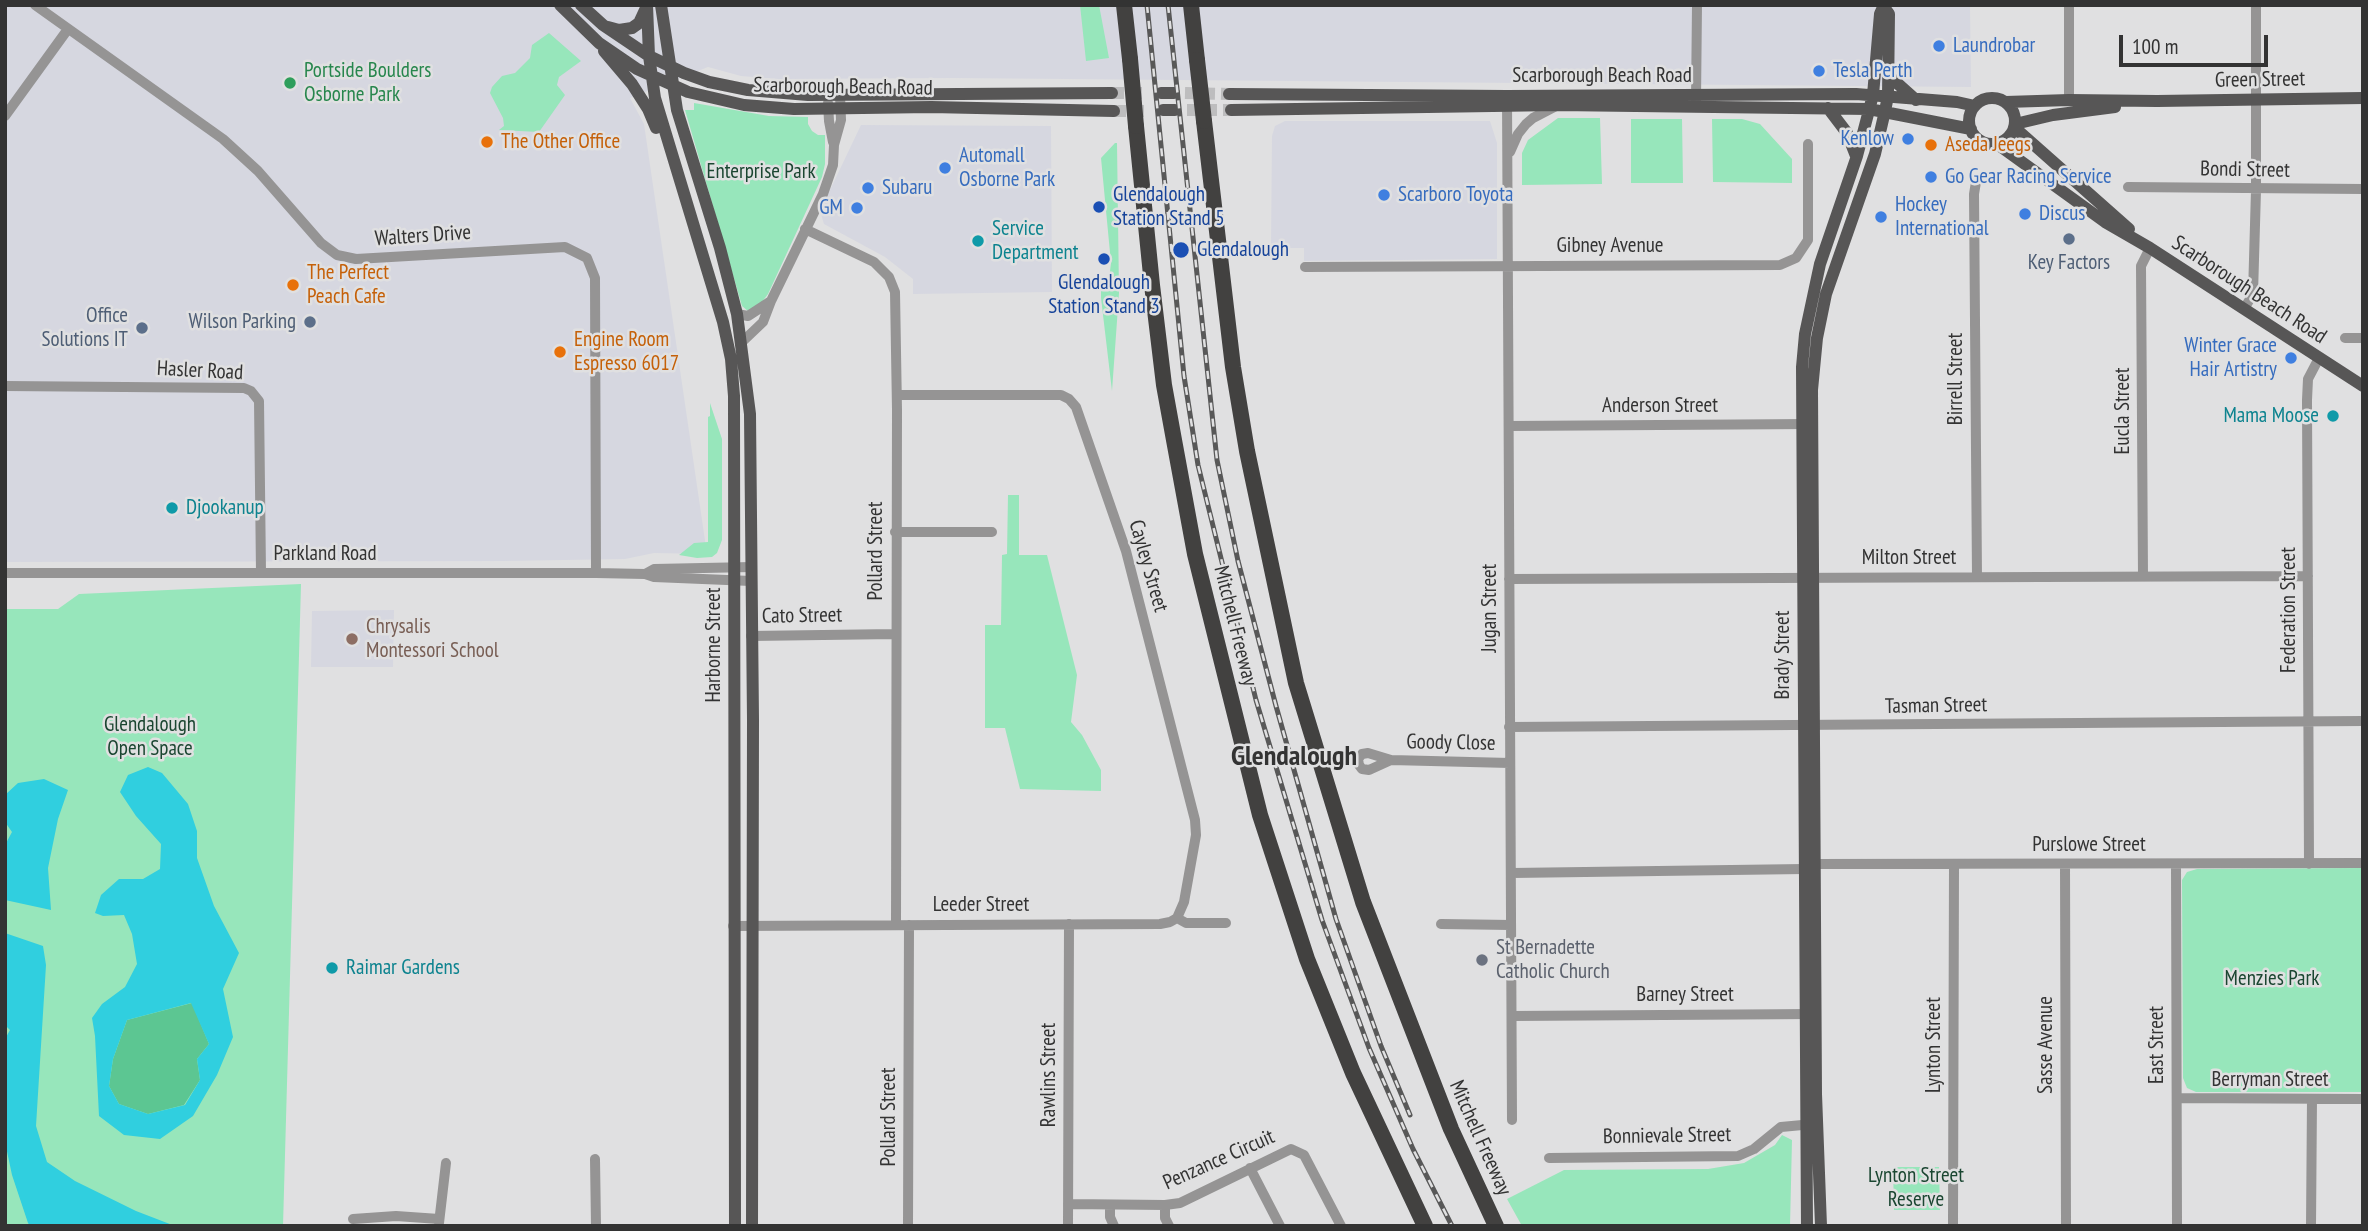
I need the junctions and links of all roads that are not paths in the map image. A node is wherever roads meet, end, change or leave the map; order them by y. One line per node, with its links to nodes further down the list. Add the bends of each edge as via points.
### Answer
1 (35, 5): 13 (street, Walters Drive)
2 (560, 5): 14 (main road, Scarborough Beach Road)
3 (581, 5): 12 (main road, Scarborough Beach Road)
4 (661, 5): 16 (main road, Harborne Street)
5 (1124, 5): 134 (highway, Mitchell Freeway, bridge, via 1164,384 1195,554 1260,816 1295,925 1338,1035)
6 (1191, 5): 135 (highway, Mitchell Freeway, bridge, via 1243,427 1296,683 1363,902 1451,1129)
7 (1697, 5): 30 (street)
8 (2069, 5): 26 (street)
9 (2256, 5): 27 (street)
10 (647, 6): 12 (main road, via 632,28); 15 (main road, Harborne Street)
11 (1884, 6): 17 (main road, Brady Street, via 1889,14); 22 (main road, Brady Street)
12 (603, 25): 15 (main road, Scarborough Beach Road)
13 (68, 29): 40 (street); 73 (street, Walters Drive, via 223,139 337,255 356,259 565,247 587,258 596,278)
14 (599, 43): 18 (main road, Scarborough Beach Road); 43 (main road, via 632,84)
15 (649, 56): 16 (main road, Scarborough Beach Road); 18 (main road, Harborne Street)
16 (669, 66): 19 (main road, Harborne Street); 28 (main road, Scarborough Beach Road, via 709,82)
17 (1888, 75): 23 (main road, Brady Street); 25 (main road)
18 (652, 76): 19 (main road, Scarborough Beach Road); 43 (main road, Harborne Street)
19 (672, 86): 28 (main road, Scarborough Beach Road, via 744,105 794,109); 58 (main road, Harborne Street)
20 (1112, 93): 28 (main road, Scarborough Beach Road)
21 (1228, 94): 29 (main road, Scarborough Beach Road)
22 (1873, 94): 23 (main road, Scarborough Beach Road); 30 (main road, Scarborough Beach Road); 36 (main road, Brady Street)
23 (1888, 96): 25 (main road, Scarborough Beach Road); 39 (main road, Brady Street)
24 (2363, 98): 27 (main road, Green Street)
25 (1916, 100): 34 (main road, Scarborough Beach Road)
26 (2069, 100): 31 (main road, Green Street); 32 (main road, Green Street)
27 (2256, 100): 31 (main road, Green Street); 51 (street)
28 (834, 101): 38 (main road, Scarborough Beach Road); 52 (street, via 841,120 833,165)
29 (1507, 101): 30 (main road, Scarborough Beach Road); 33 (main road, Scarborough Beach Road); 37 (main road, Scarborough Beach Road); 47 (street, Jugan Street)
30 (1696, 101): 33 (main road, Scarborough Beach Road); 35 (main road, Scarborough Beach Road)
31 (2157, 101): 41 (main road, Green Street, via 2053,115)
32 (2006, 102): 34 (main road, via 1990,98); 41 (main road)
33 (1558, 105): 47 (street, via 1526,124)
34 (1975, 106): 42 (main road)
35 (1828, 108): 36 (main road, Scarborough Beach Road); 46 (main road)
36 (1869, 108): 39 (main road, Scarborough Beach Road); 46 (main road, Brady Street)
37 (1231, 110)
38 (1114, 111)
39 (1885, 111): 42 (main road, Scarborough Beach Road); 66 (main road, Brady Street, via 1823,308)
40 (5, 116)
41 (2015, 126): 45 (main road, via 2008,138); 53 (main road, Scarborough Beach Road)
42 (1971, 129): 45 (main road, via 1981,141)
43 (667, 141): 74 (main road, Harborne Street, via 731,359)
44 (1808, 144): 54 (street, Gibney Avenue, via 1808,240 1796,258 1780,265)
45 (1997, 144): 53 (main road, Scarborough Beach Road, via 2105,222)
46 (1857, 156): 66 (main road, Brady Street, via 1811,297 1802,368)
47 (1507, 158): 54 (street, Jugan Street)
48 (1976, 182): 77 (street, Birrell Street)
49 (2128, 187): 51 (street, Bondi Street)
50 (2363, 189): 51 (street, Bondi Street)
51 (2256, 190): 57 (street, via 2253,294)
52 (805, 229): 56 (street); 65 (street, Pollard Street, via 874,262 890,277 896,302)
53 (2150, 248): 57 (main road, Scarborough Beach Road); 75 (street, Eucla Street, via 2141,266)
54 (1510, 265): 55 (street, Gibney Avenue); 67 (street, Jugan Street)
55 (1305, 267)
56 (771, 301): 58 (street, via 748,316); 61 (street, via 763,322)
57 (2244, 309): 62 (main road, Scarborough Beach Road)
58 (737, 313): 61 (main road, Harborne Street)
59 (2345, 338): 60 (street)
60 (2363, 338)
61 (742, 342): 70 (main road, Harborne Street, via 750,414)
62 (2319, 358): 64 (main road, Scarborough Beach Road); 76 (street, Federation Street, via 2308,379)
63 (5, 386): 72 (street, Hasler Road, via 251,391 259,401)
64 (2363, 386)
65 (897, 395): 68 (street, Pollard Street); 98 (street, Cayley Street, via 1061,395 1076,407 1126,551 1195,820 1184,902)
66 (1807, 424): 67 (street, Anderson Street); 78 (main road, Brady Street)
67 (1509, 426): 79 (street, Jugan Street)
68 (895, 532): 69 (street); 81 (street, Pollard Street)
69 (992, 532)
70 (752, 567): 74 (street, Parkland Road); 80 (main road, Harborne Street)
71 (5, 573): 72 (street, Parkland Road)
72 (261, 573): 73 (street, Parkland Road)
73 (596, 573): 74 (street, Parkland Road, via 654,577)
74 (733, 574): 80 (street, Parkland Road); 83 (main road, Harborne Street)
75 (2143, 576): 76 (street, Milton Street); 77 (street, Milton Street)
76 (2308, 576): 85 (street, Federation Street)
77 (1977, 577): 78 (street, Milton Street)
78 (1808, 578): 79 (street, Milton Street); 87 (main road, Brady Street)
79 (1509, 579): 88 (street, Jugan Street)
80 (751, 581): 82 (main road, Harborne Street)
81 (895, 634): 82 (street, Cato Street); 103 (street, Pollard Street)
82 (751, 636): 84 (main road, Harborne Street)
83 (733, 720): 84 (main road); 106 (main road, Harborne Street)
84 (753, 720): 102 (main road, Harborne Street)
85 (2308, 721): 86 (street, Tasman Street); 87 (street, Tasman Street); 95 (street, Federation Street)
86 (2363, 721)
87 (1808, 726): 88 (street, Tasman Street); 96 (main road, Brady Street)
88 (1510, 727): 90 (street, Jugan Street)
89 (1391, 760): 90 (street, Goody Close)
90 (1510, 763): 97 (street, Jugan Street)
91 (2363, 863): 95 (street, Purslowe Street)
92 (1954, 864): 93 (street, Purslowe Street); 96 (street, Purslowe Street); 138 (street, Lynton Street)
93 (2066, 864): 94 (street, Purslowe Street); 139 (street, Sasse Avenue)
94 (2176, 864): 95 (street, Purslowe Street); 111 (street, East Street)
95 (2309, 864)
96 (1810, 866): 97 (street, Purslowe Street); 107 (main road, Brady Street)
97 (1512, 873): 105 (street, Jugan Street)
98 (1177, 918): 99 (street, Leeder Street, via 1185,923); 100 (street, Leeder Street, via 1160,924)
99 (1226, 923)
100 (1069, 924): 104 (street, Leeder Street); 120 (street, Rawlins Street)
101 (1441, 924): 105 (street)
102 (753, 925): 103 (street, Leeder Street); 106 (street, Leeder Street); 110 (main road, Harborne Street)
103 (896, 925): 104 (street, Leeder Street)
104 (909, 925): 128 (street, Pollard Street)
105 (1511, 925): 108 (street, Jugan Street)
106 (733, 926): 109 (main road, Harborne Street)
107 (1811, 1014): 108 (street, Barney Street); 115 (main road, Brady Street)
108 (1512, 1016): 114 (street, Jugan Street)
109 (733, 1038): 110 (main road); 126 (main road, Harborne Street)
110 (753, 1038): 127 (main road, Harborne Street)
111 (2177, 1098): 112 (street, Berryman Street); 140 (street, East Street)
112 (2312, 1099): 113 (street, Berryman Street); 141 (street)
113 (2363, 1099)
114 (1513, 1120)
115 (1813, 1124): 116 (street, Bonnievale Street, via 1781,1127 1738,1156); 136 (main road, Brady Street); 137 (main road, Brady Street)
116 (1549, 1158)
117 (596, 1159): 125 (street)
118 (446, 1163): 124 (street)
119 (1250, 1168): 122 (street, Penzance Circuit); 132 (street); 133 (street, Penzance Circuit, via 1283,1151 1297,1150 1304,1155)
120 (1068, 1205): 121 (street, Penzance Circuit); 129 (street, Rawlins Street)
121 (1110, 1205): 122 (street, Penzance Circuit); 130 (street)
122 (1165, 1205): 131 (street)
123 (353, 1219): 124 (street, via 396,1216)
124 (439, 1222)
125 (596, 1226)
126 (735, 1226)
127 (752, 1226)
128 (908, 1226)
129 (1068, 1226)
130 (1114, 1226)
131 (1169, 1226)
132 (1280, 1226)
133 (1341, 1226)
134 (1425, 1226)
135 (1496, 1226)
136 (1807, 1226)
137 (1821, 1226)
138 (1953, 1226)
139 (2066, 1226)
140 (2177, 1226)
141 (2311, 1226)

